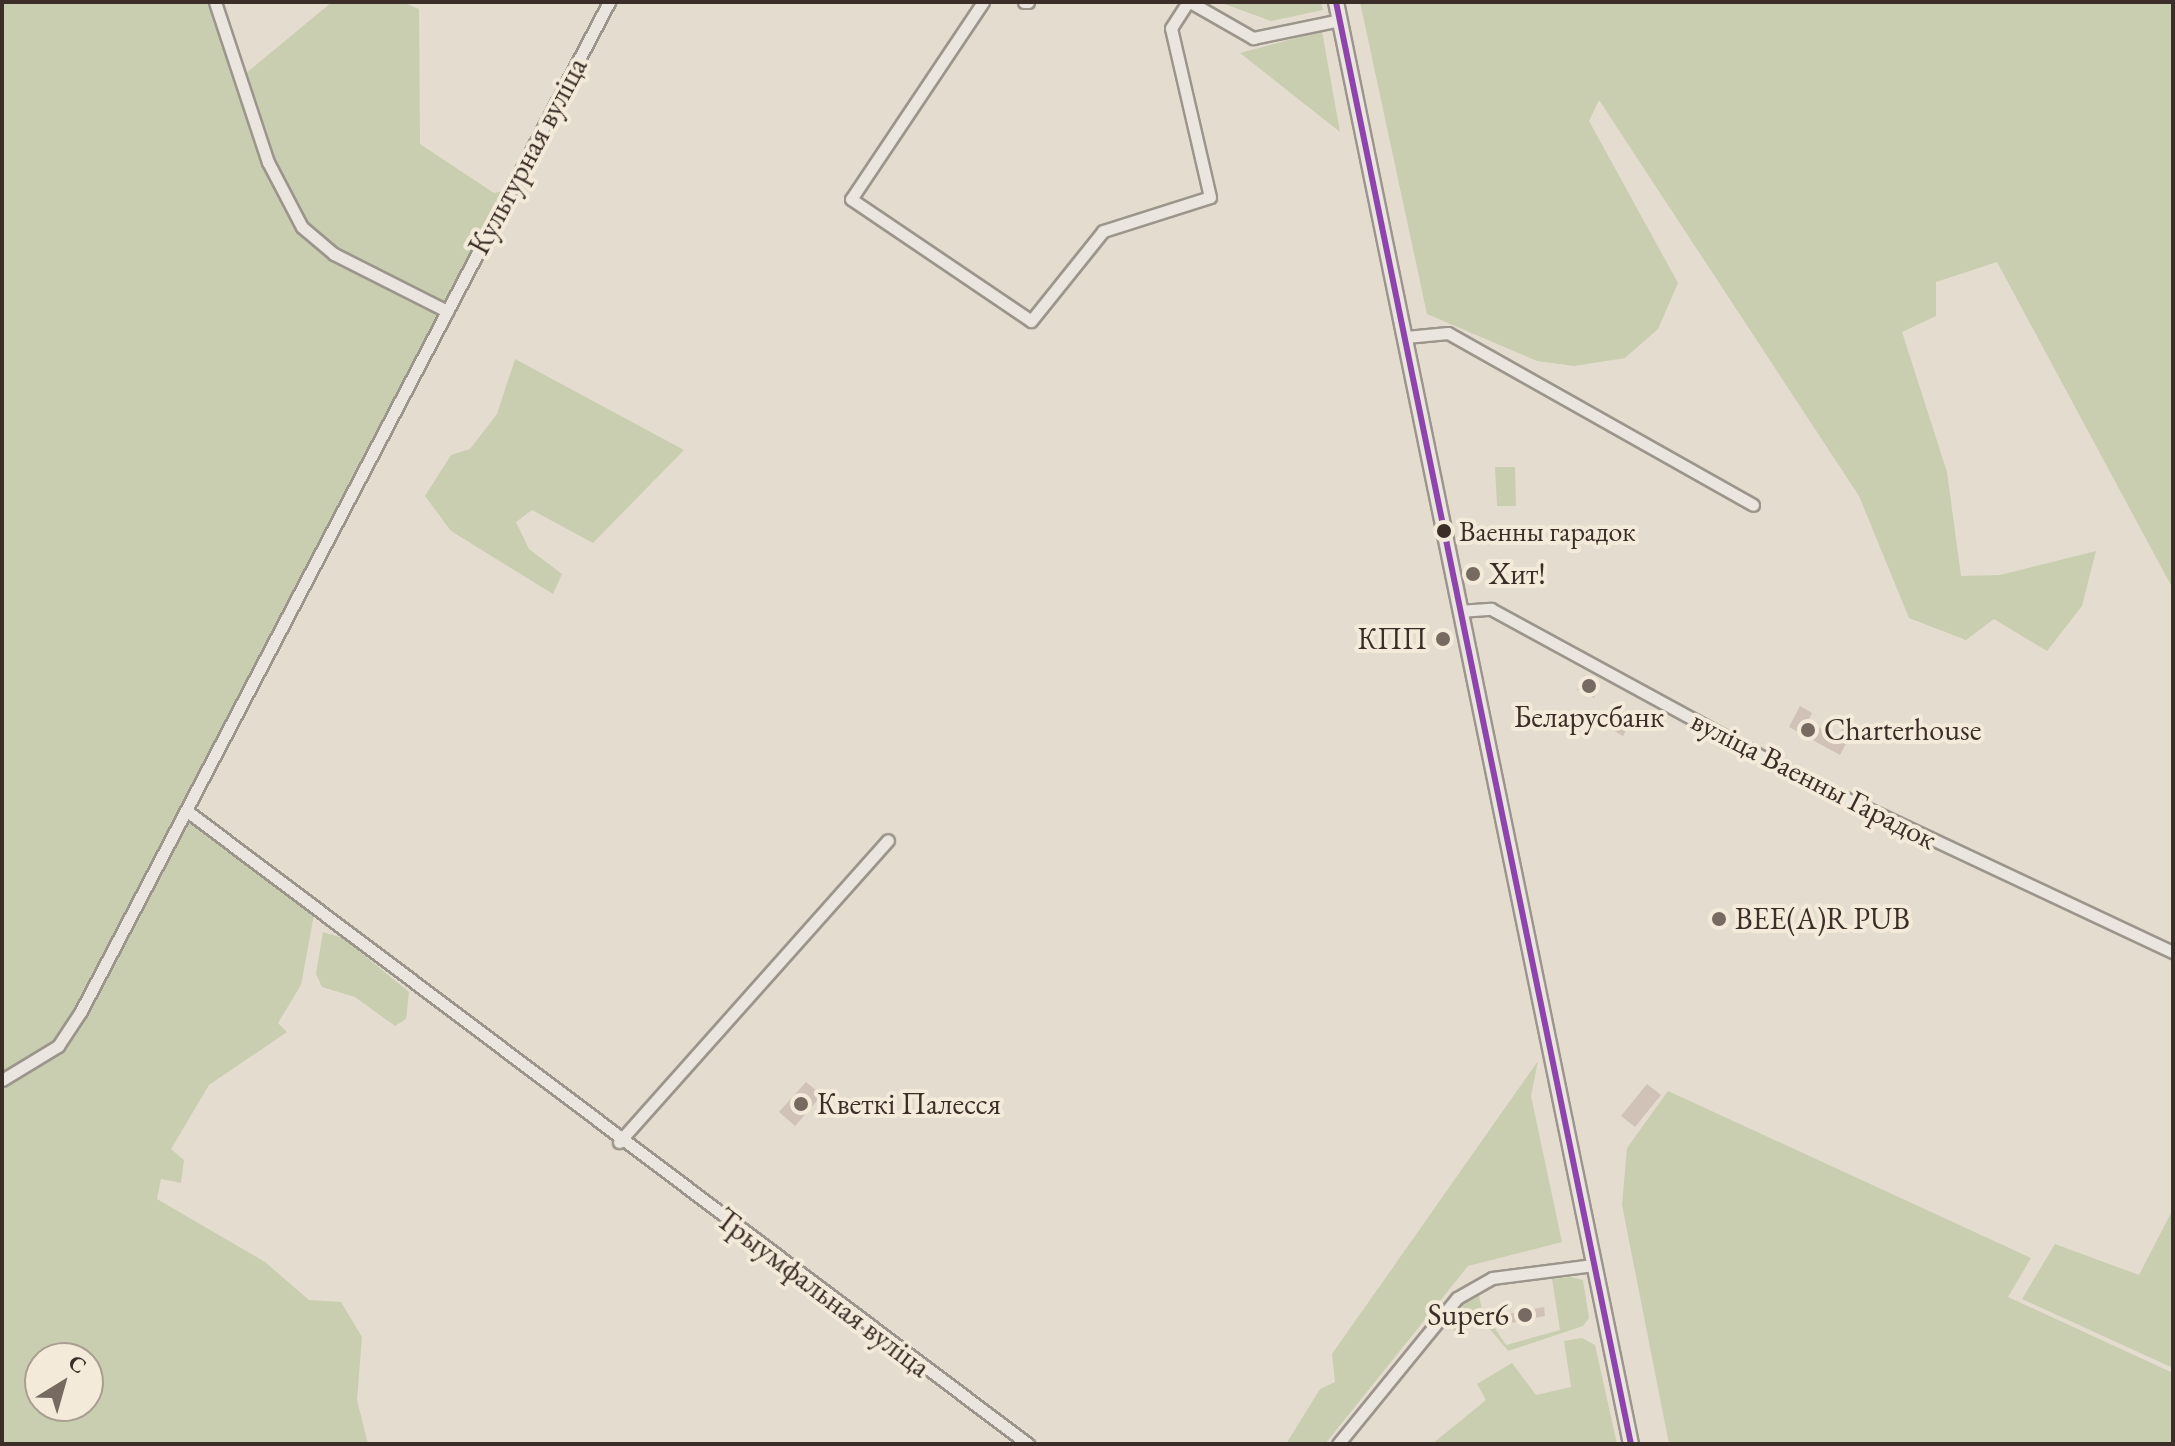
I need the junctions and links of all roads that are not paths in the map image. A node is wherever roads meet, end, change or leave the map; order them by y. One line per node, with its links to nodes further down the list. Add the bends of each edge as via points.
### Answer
1 (215, 2): 7 (street, via 268,162 302,227 334,254)
2 (609, 2): 7 (street, Культурная вуліца)
3 (983, 2): 4 (street, via 851,199 1031,321 1103,231 1210,197 1171,28)
4 (1189, 2): 6 (street, via 1253,38)
5 (1336, 2): 6 (main road)
6 (1340, 20): 8 (main road)
7 (447, 311): 11 (street, Культурная вуліца)
8 (1406, 337): 9 (street, via 1448,333); 10 (main road)
9 (1753, 505)
10 (1459, 611): 13 (street, вуліца Ваенны Гарадок, via 1491,609 1792,773); 16 (main road)
11 (187, 811): 14 (street, Культурная вуліца, via 66,1036); 15 (street, Трыумфальная вуліца)
12 (888, 840): 15 (street)
13 (2173, 952)
14 (2, 1080)
15 (619, 1142): 17 (street, Трыумфальная вуліца)
16 (1593, 1265): 18 (street, via 1492,1278 1457,1298); 19 (main road)
17 (1028, 1444)
18 (1338, 1444)
19 (1631, 1444)

